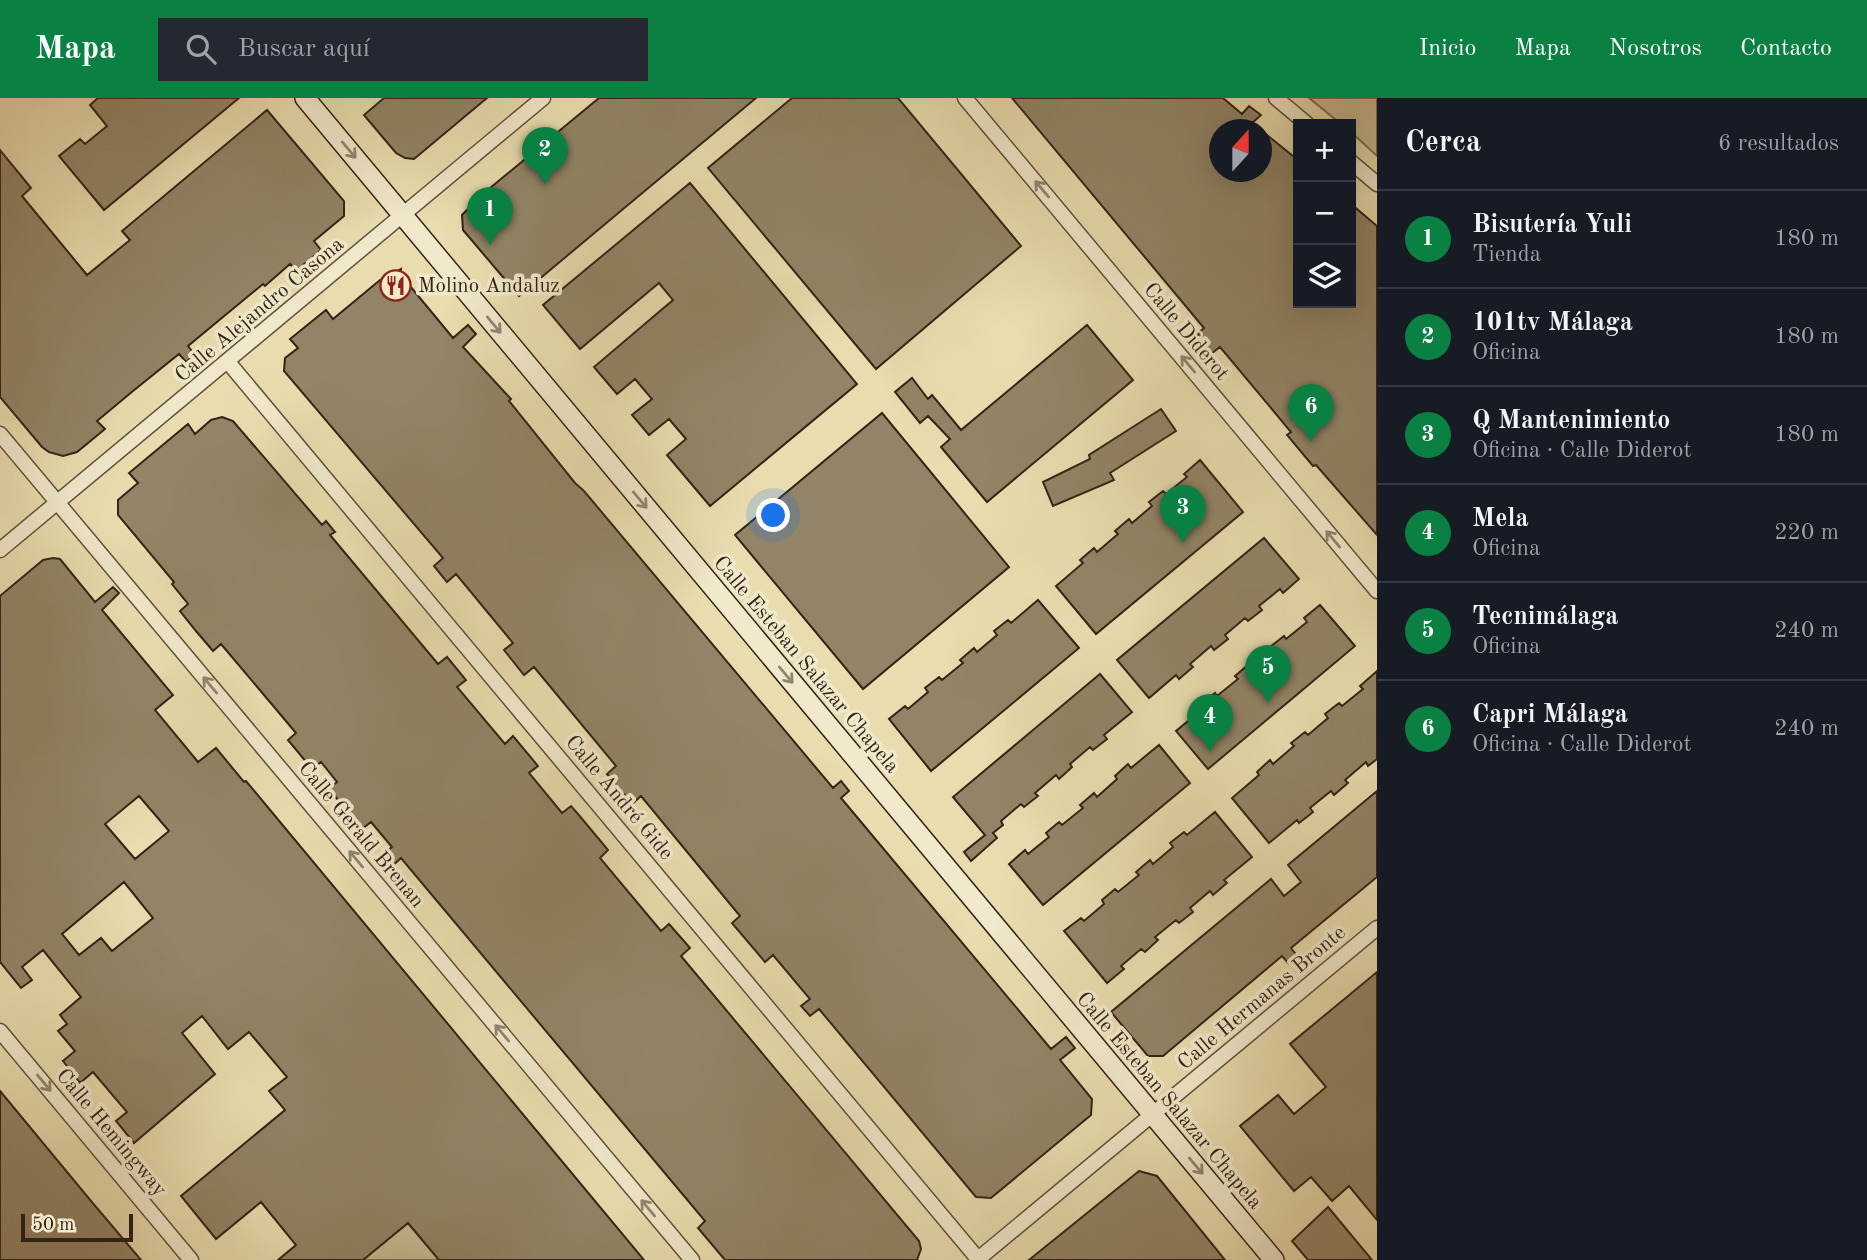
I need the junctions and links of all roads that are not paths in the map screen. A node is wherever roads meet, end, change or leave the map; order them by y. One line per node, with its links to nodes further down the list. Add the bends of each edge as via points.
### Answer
1 (305, 98): 8 (street, Calle Esteban Salazar Chapela, one-way to 8)
2 (543, 98): 8 (street, Calle Alejandro Casona)
3 (965, 98): 13 (street, Calle Diderot, one-way to 3)
4 (1276, 98): 5 (street)
5 (1301, 119)
6 (1356, 166): 7 (street)
7 (1377, 184)
8 (403, 216): 9 (street, Calle Alejandro Casona); 16 (street, Calle Esteban Salazar Chapela, one-way to 16)
9 (228, 362): 11 (street, Calle Alejandro Casona); 17 (street, Calle André Gide)
10 (0, 434): 11 (street, Calle Gerald Brenan)
11 (57, 502): 12 (street, Calle Alejandro Casona); 19 (street, Calle Gerald Brenan, one-way to 11)
12 (0, 550)
13 (1377, 591)
14 (1377, 928): 16 (street, Calle Hermanas Bronte)
15 (0, 1031): 18 (street, Calle Hemingway, one-way to 18)
16 (1153, 1114): 17 (street, Calle Hermanas Bronte); 20 (street, Calle Esteban Salazar Chapela, one-way to 20)
17 (978, 1259)
18 (191, 1260)
19 (692, 1260)
20 (1274, 1260)

